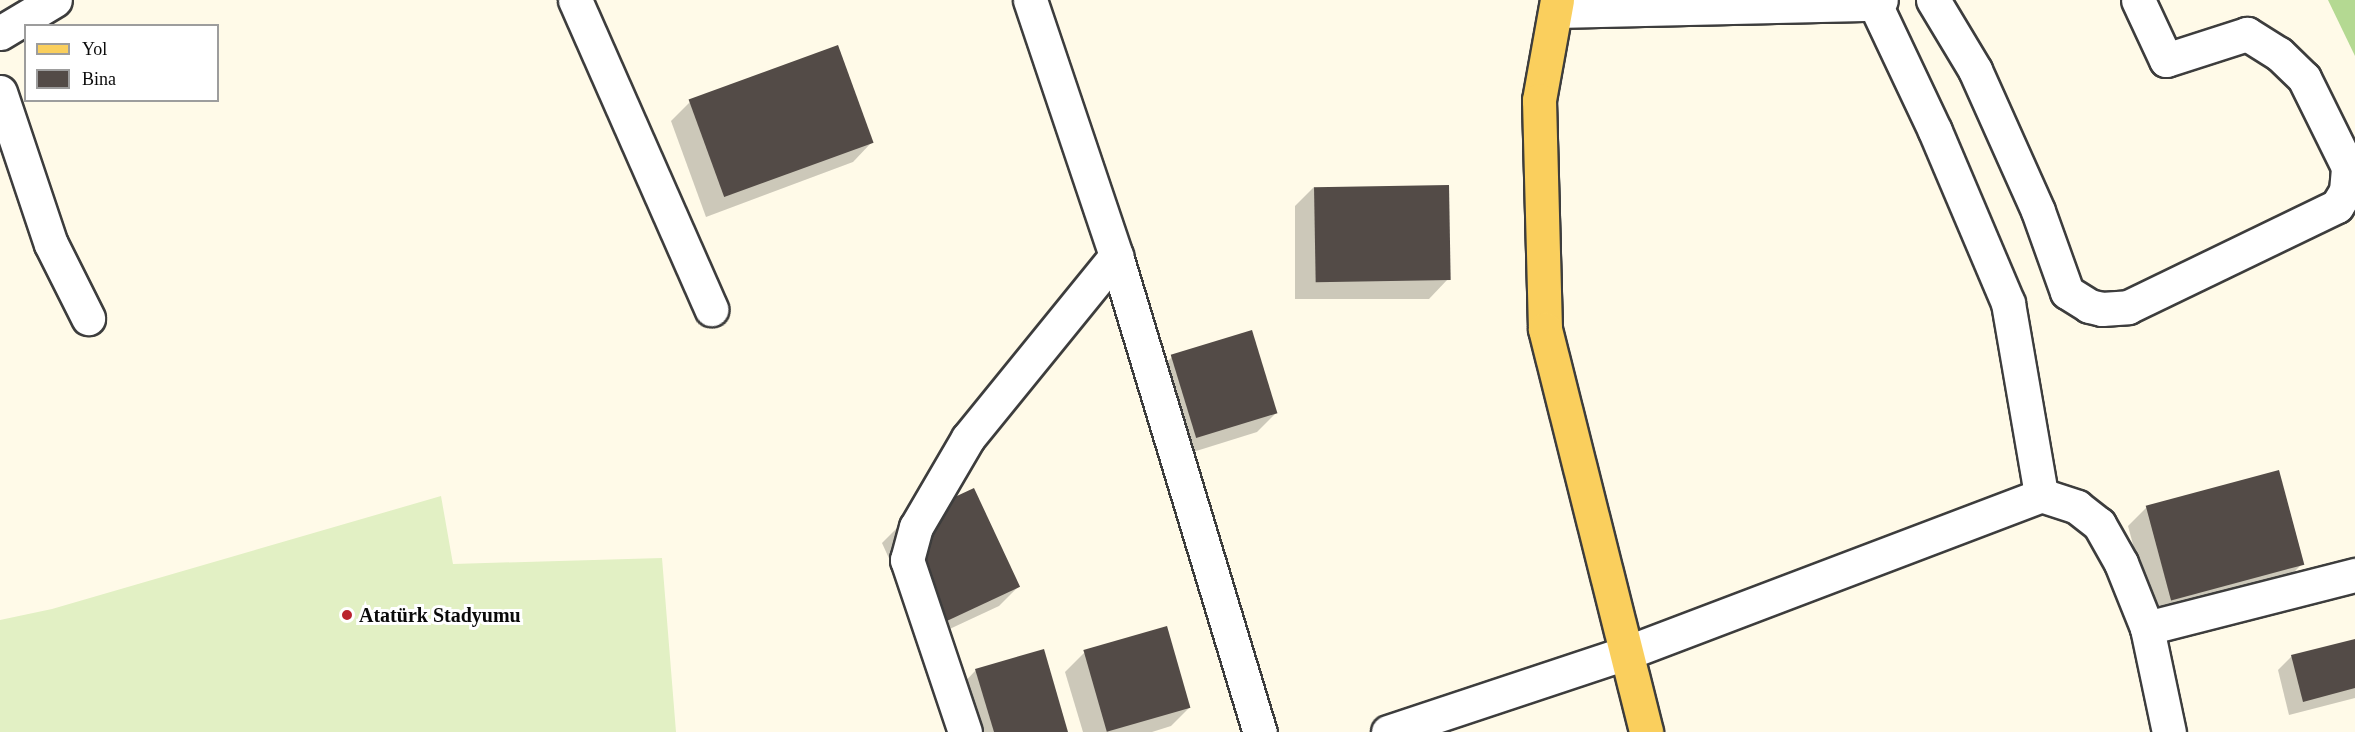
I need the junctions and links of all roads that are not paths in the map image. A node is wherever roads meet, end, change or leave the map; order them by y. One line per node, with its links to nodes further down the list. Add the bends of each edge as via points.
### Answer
1 (55, 0): 8 (street)
2 (575, 0): 11 (street)
3 (1030, 0): 10 (street)
4 (1933, 0): 5 (street, via 1975,70 2038,211 2067,292 2102,309 2128,307 2337,206 2346,191 2348,167 2304,78 2280,54 2247,34 2166,60)
5 (2138, 0)
6 (1878, 2): 7 (street); 13 (street, via 2008,303)
7 (1557, 6): 16 (main road, via 1539,100 1545,329)
8 (7, 18)
9 (0, 92): 12 (street, via 51,244)
10 (1116, 256): 17 (street, via 968,438 916,527 907,560); 18 (street)
11 (711, 309)
12 (88, 318)
13 (2041, 495): 15 (street, via 2077,507 2099,525 2121,564); 16 (street)
14 (2355, 575): 15 (street)
15 (2147, 628): 21 (street)
16 (1626, 653): 19 (street); 20 (main road)
17 (965, 732)
18 (1260, 732)
19 (1388, 732)
20 (1646, 732)
21 (2169, 732)

